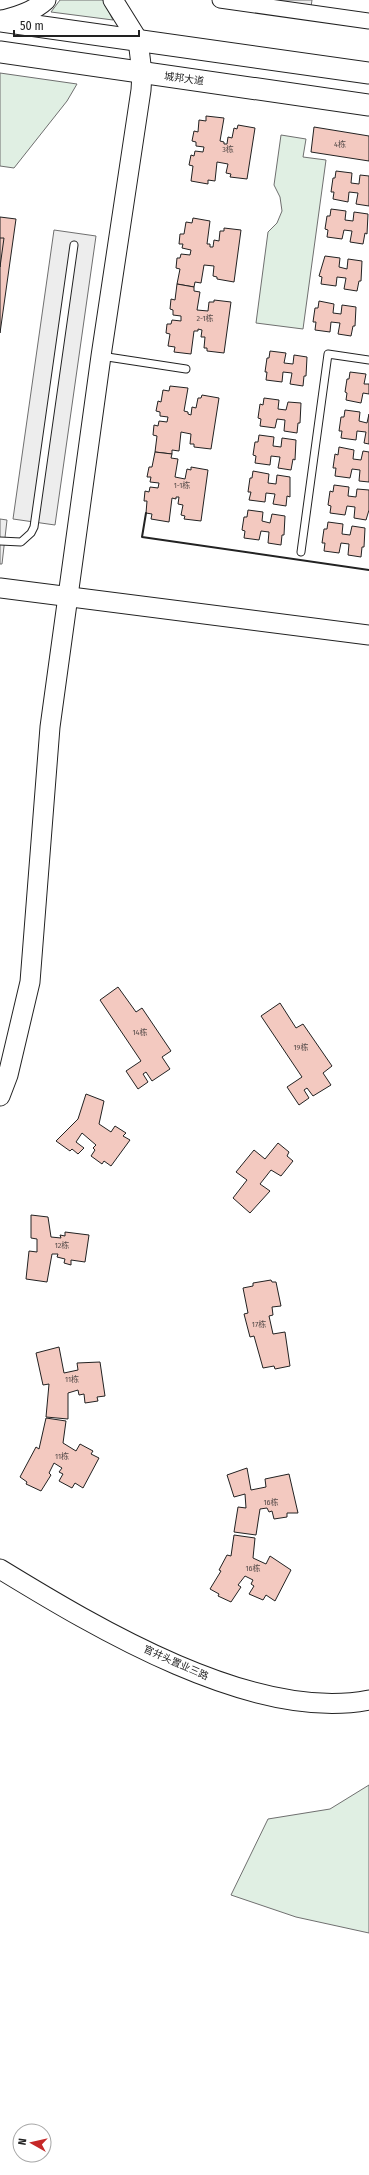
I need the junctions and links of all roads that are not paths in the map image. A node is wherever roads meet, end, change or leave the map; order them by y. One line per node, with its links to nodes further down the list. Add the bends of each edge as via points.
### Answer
1 (46, 0): 4 (street, via 40,6 23,14)
2 (113, 0): 6 (street)
3 (220, 0): 5 (street)
4 (0, 21): 6 (main road)
5 (369, 21)
6 (138, 40): 8 (street); 9 (main road)
7 (0, 52): 8 (main road, 城邦大道)
8 (142, 73): 10 (main road, 城邦大道); 12 (street)
9 (369, 73)
10 (369, 105)
11 (74, 245): 15 (lane, via 34,527 21,542)
12 (101, 356): 14 (lane); 18 (street)
13 (369, 360): 16 (lane, via 328,354)
14 (186, 369)
15 (0, 541)
16 (301, 552)
17 (0, 588): 18 (street)
18 (68, 597): 19 (street); 20 (street, via 50,727 30,982)
19 (369, 635)
20 (4, 1074): 21 (street)
21 (0, 1096)
22 (0, 1569): 23 (street, 官井头置业三路, via 133,1644 202,1676 233,1687 299,1701)
23 (369, 1700)

